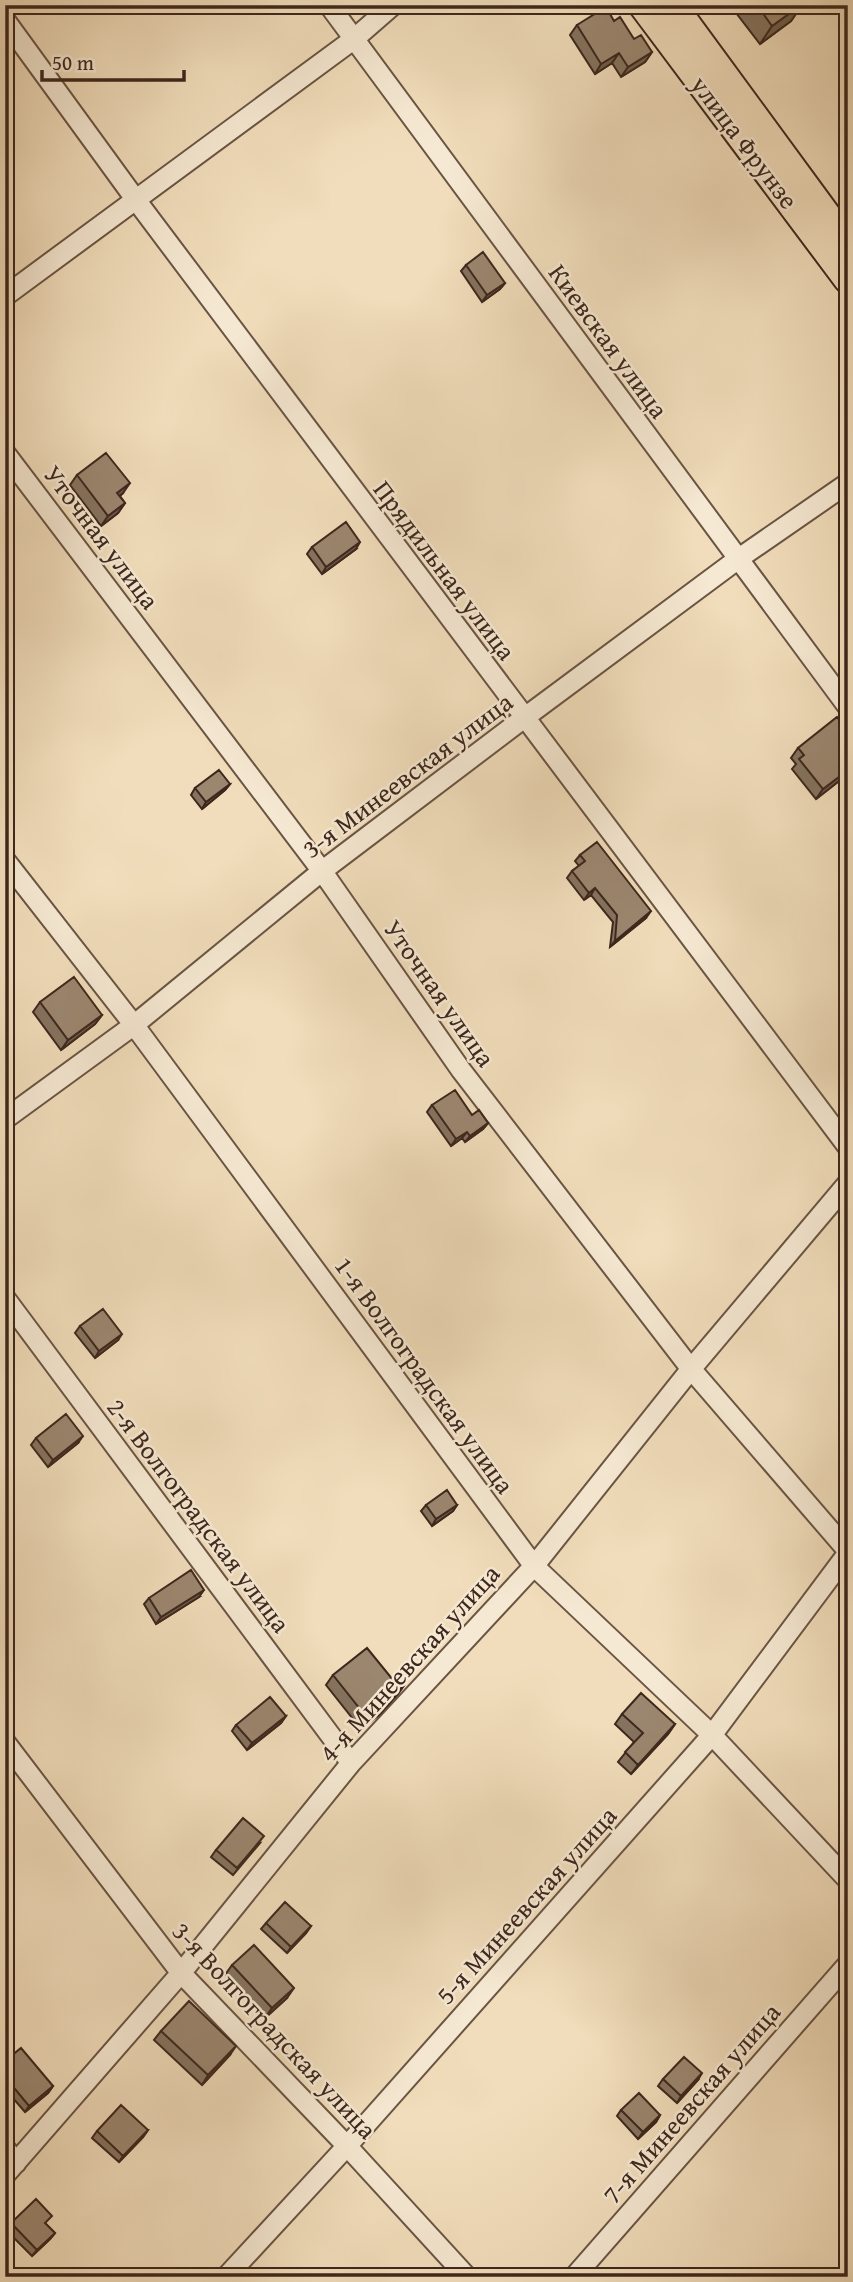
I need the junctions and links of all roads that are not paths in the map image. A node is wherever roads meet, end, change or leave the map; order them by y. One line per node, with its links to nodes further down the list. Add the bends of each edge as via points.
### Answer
1 (329, 5): 6 (street, Киевская улица)
2 (393, 5): 6 (street)
3 (643, 5): 9 (highway, улица Фрунзе)
4 (672, 5): 8 (highway, улица Фрунзе)
5 (5, 20): 7 (street, Прядильная улица)
6 (354, 39): 7 (street); 13 (street, Киевская улица)
7 (136, 200): 10 (street); 15 (street, Прядильная улица)
8 (848, 245)
9 (848, 279)
10 (5, 296)
11 (5, 453): 17 (street, Уточная улица)
12 (848, 483): 13 (street, 3-я Минеевская улица)
13 (738, 559): 14 (street, Киевская улица); 15 (street, 3-я Минеевская улица)
14 (848, 707)
15 (524, 719): 17 (street, 3-я Минеевская улица); 20 (street, Прядильная улица)
16 (5, 860): 18 (street, 1-я Волгоградская улица)
17 (322, 871): 18 (street, 3-я Минеевская улица); 23 (street, Уточная улица, via 461,1070)
18 (134, 1025): 19 (street, 3-я Минеевская улица); 25 (street, 1-я Волгоградская улица)
19 (5, 1119)
20 (848, 1147)
21 (848, 1183): 23 (street, 4-я Минеевская улица)
22 (5, 1298): 28 (street, 2-я Волгоградская улица)
23 (691, 1369): 24 (street, Уточная улица); 25 (street, 4-я Минеевская улица)
24 (848, 1552): 26 (street, 5-я Минеевская улица)
25 (534, 1566): 26 (street, 1-я Волгоградская улица); 28 (street, 4-я Минеевская улица)
26 (712, 1735): 29 (street, 1-я Волгоградская улица); 32 (street, 5-я Минеевская улица)
27 (5, 1741): 31 (street, 3-я Волгоградская улица)
28 (351, 1763): 31 (street, 4-я Минеевская улица)
29 (848, 1880)
30 (848, 1964): 36 (street, 7-я Минеевская улица)
31 (181, 1973): 32 (street, 3-я Волгоградская улица); 33 (street, 4-я Минеевская улица)
32 (347, 2146): 34 (street, 5-я Минеевская улица); 35 (street, 3-я Волгоградская улица)
33 (9, 2162)
34 (226, 2277)
35 (467, 2277)
36 (574, 2277)

